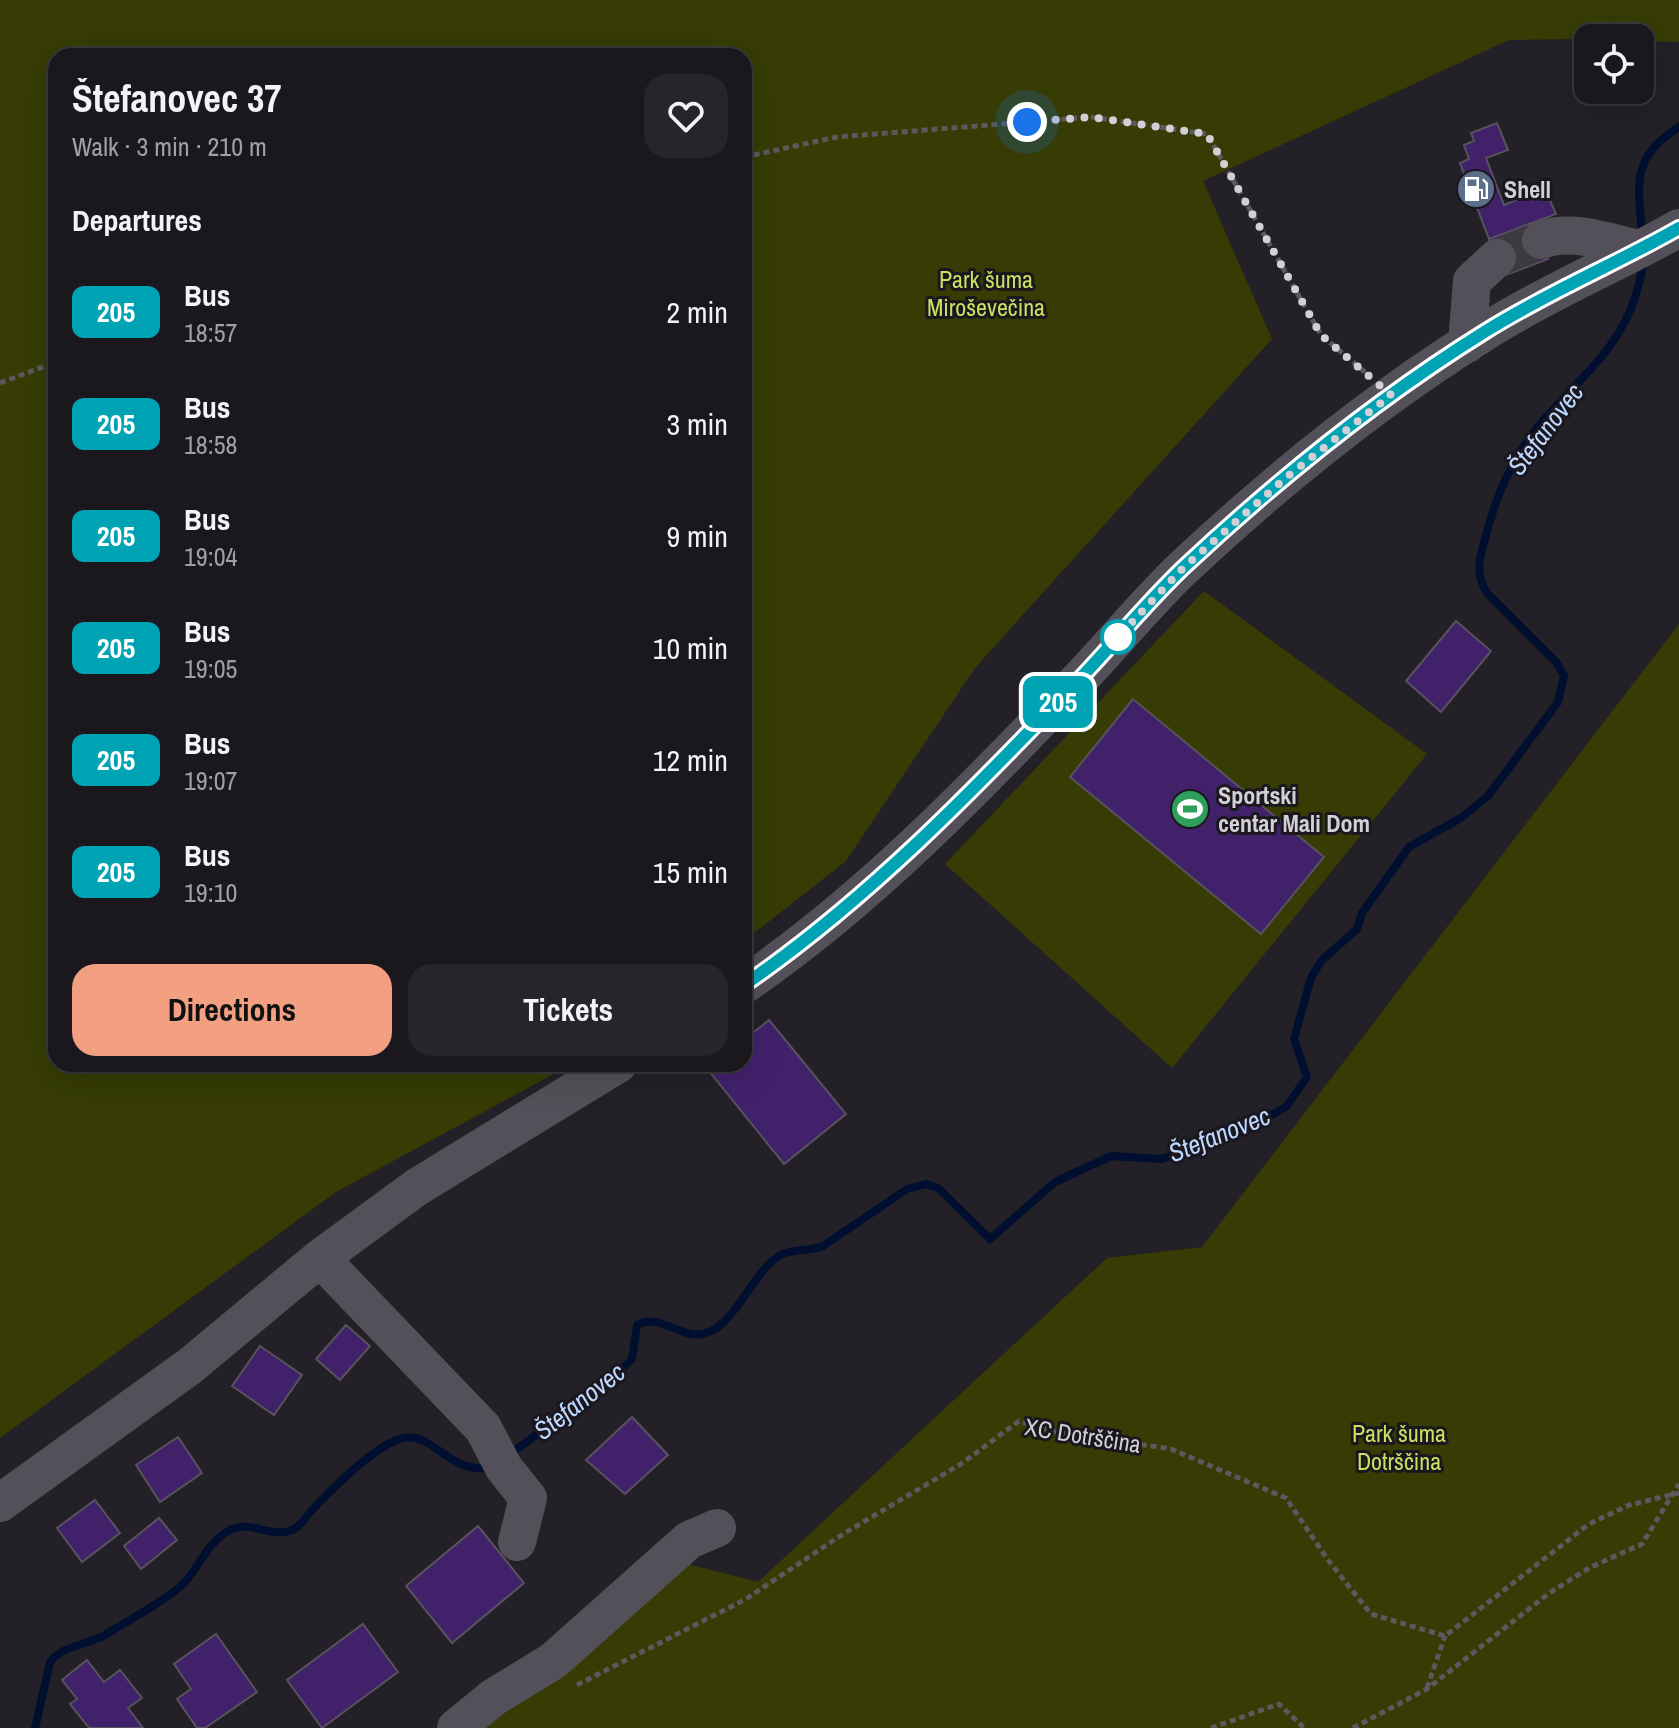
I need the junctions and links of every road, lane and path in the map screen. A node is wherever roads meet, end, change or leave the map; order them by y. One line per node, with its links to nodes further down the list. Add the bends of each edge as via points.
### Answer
1 (752, 155): 8 (path, via 837,137 1091,117 1207,134 1321,335)
2 (1541, 240): 3 (street, via 1557,235)
3 (1648, 244): 5 (street)
4 (1497, 258): 5 (street, via 1472,281)
5 (1467, 344): 8 (street)
6 (48, 365): 7 (path)
7 (0, 383)
8 (1391, 395): 9 (street, via 1183,568 889,871 803,945)
9 (752, 980)
10 (605, 1072): 11 (street, via 417,1187)
11 (320, 1258): 14 (street, via 190,1366); 16 (street, via 483,1428 528,1498)
12 (1679, 1484): 13 (path)
13 (1676, 1494): 17 (path, via 1629,1505 1589,1524); 18 (path, via 1642,1544 1548,1594)
14 (0, 1503)
15 (717, 1528): 20 (street, via 689,1540 553,1661)
16 (517, 1542)
17 (1445, 1636): 18 (path); 19 (path, XC Dotrščina, via 1371,1614 1286,1498 1171,1449 1019,1421 961,1464 746,1599)
18 (1427, 1689): 23 (path)
19 (563, 1691)
20 (456, 1728)
21 (1211, 1728): 22 (path, via 1279,1704)
22 (1304, 1728)
23 (1353, 1728)

